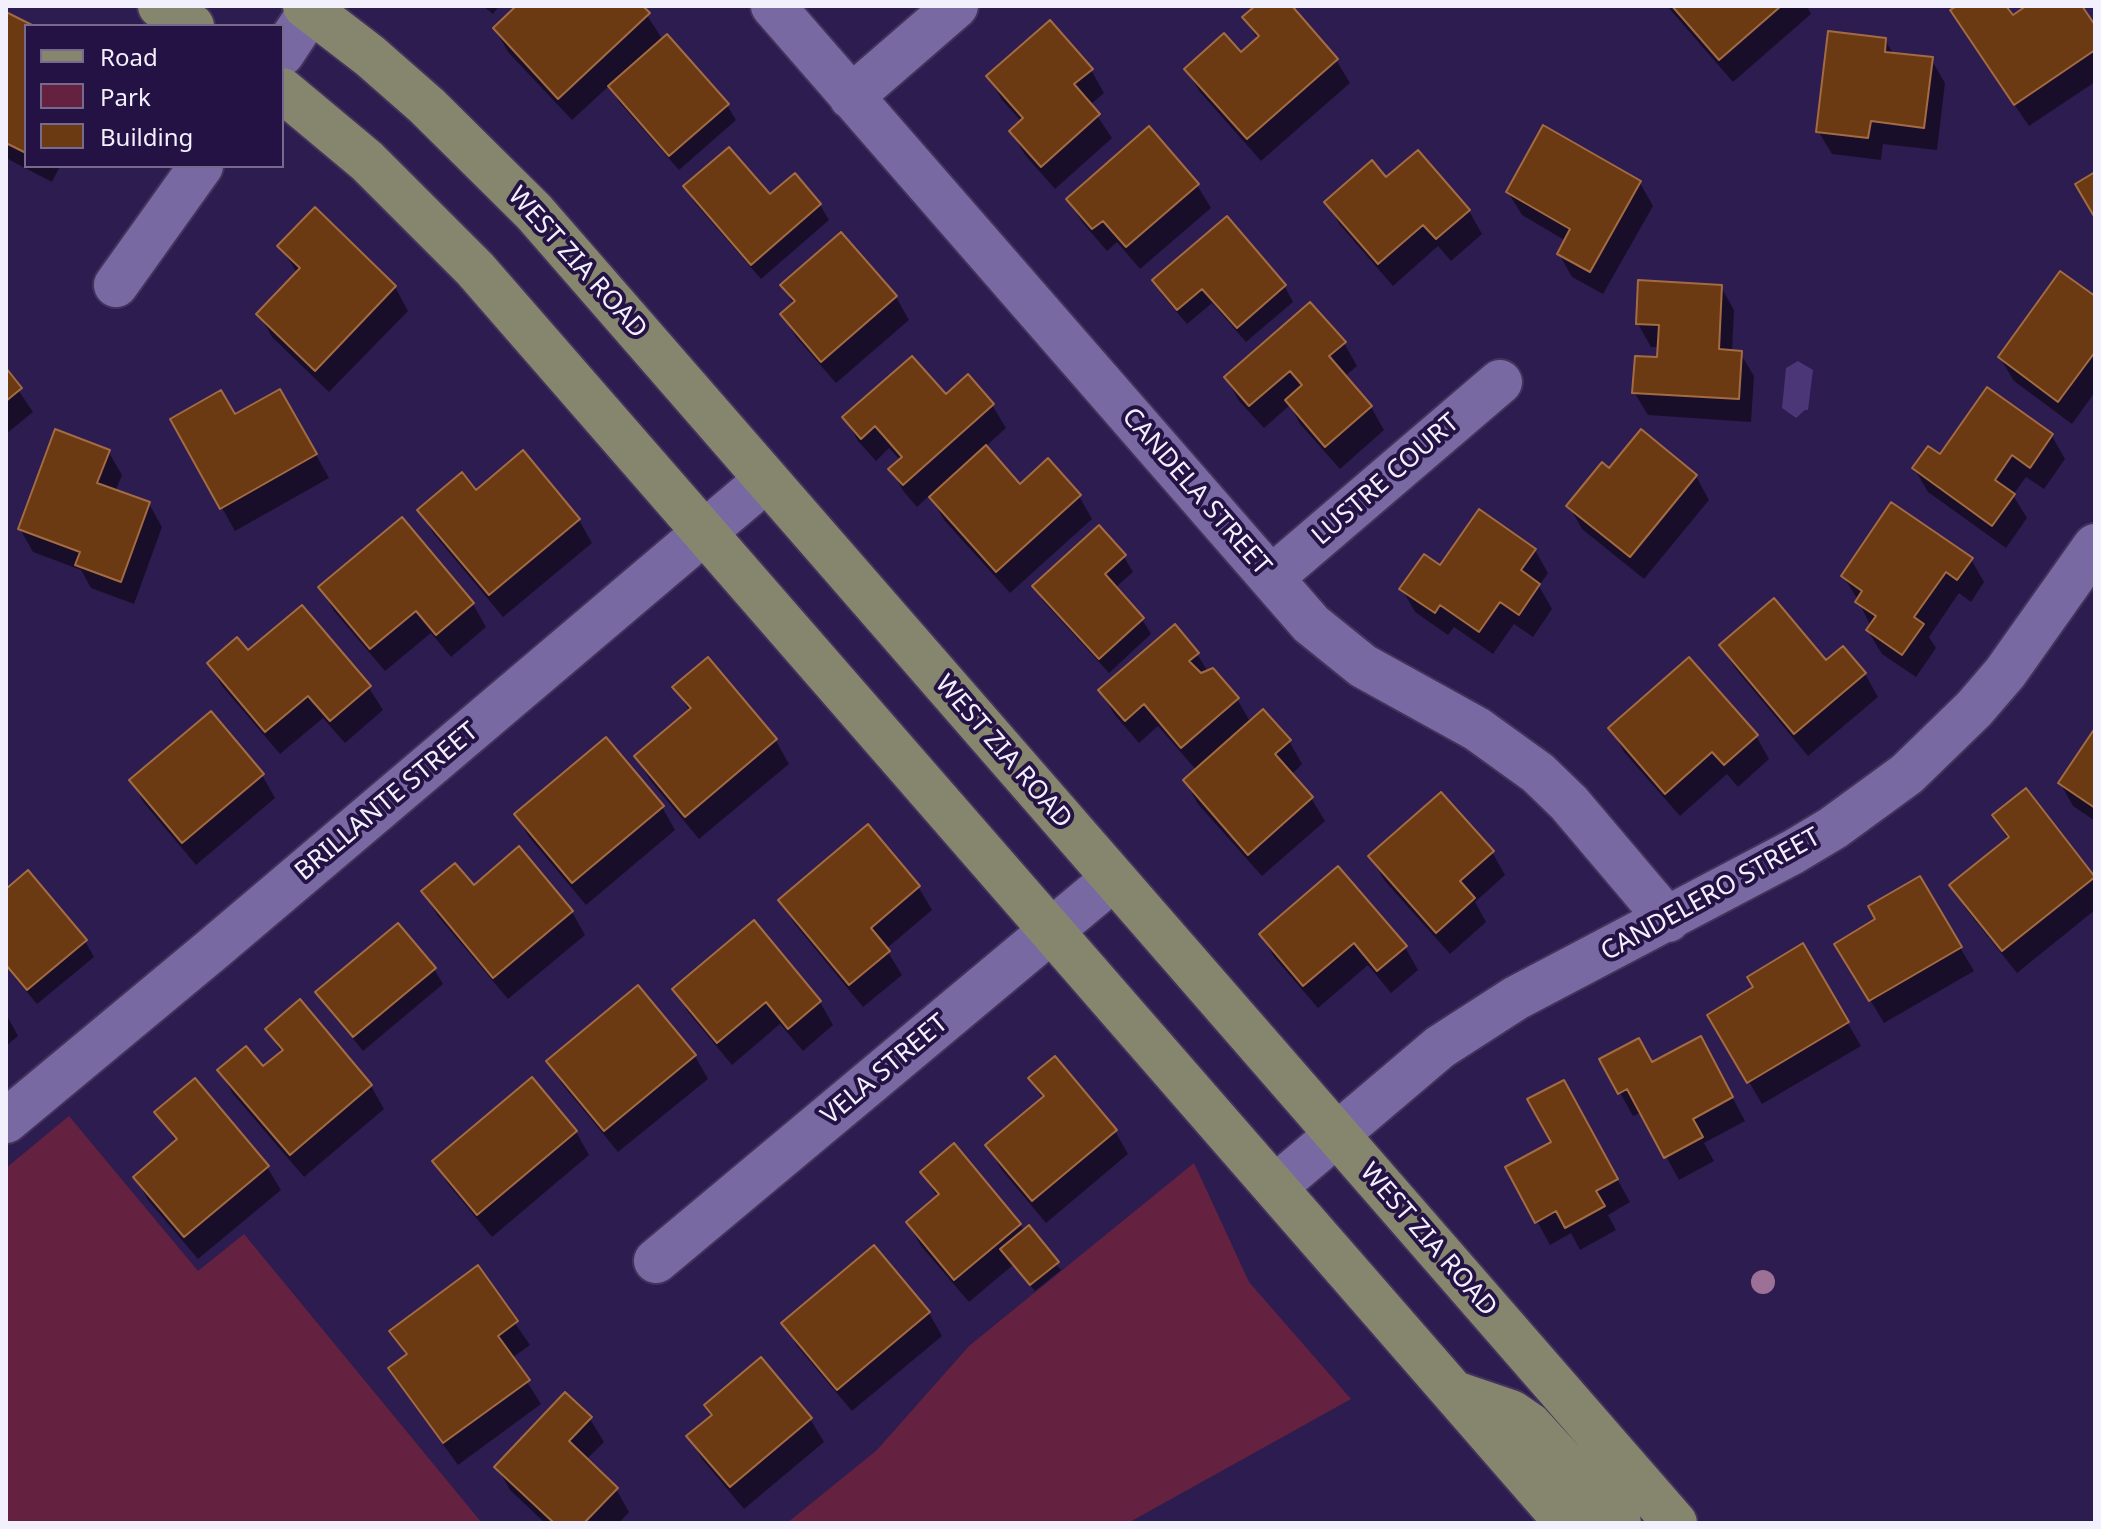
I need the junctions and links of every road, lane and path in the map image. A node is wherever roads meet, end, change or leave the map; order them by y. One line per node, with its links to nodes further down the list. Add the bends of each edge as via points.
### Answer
1 (160, 6): 5 (main road)
2 (773, 6): 8 (street, CANDELA STREET)
3 (956, 6): 8 (street)
4 (308, 8): 6 (street); 12 (main road, WEST ZIA ROAD, via 427,106 534,212)
5 (189, 24)
6 (284, 50)
7 (284, 92): 13 (main road, via 422,214)
8 (851, 97): 15 (street, CANDELA STREET)
9 (200, 168): 10 (street)
10 (116, 285)
11 (1500, 382): 15 (street, LUSTRE COURT)
12 (766, 480): 13 (street, BRILLANTE STREET); 16 (main road, WEST ZIA ROAD)
13 (706, 533): 18 (main road); 19 (street, BRILLANTE STREET)
14 (2095, 546): 17 (street, CANDELERO STREET, via 2005,673 1907,774 1833,828)
15 (1271, 578): 17 (street, CANDELA STREET, via 1311,624 1363,666 1477,729 1538,773)
16 (1113, 879): 18 (street, VELA STREET); 20 (main road, WEST ZIA ROAD)
17 (1668, 920): 20 (street, CANDELERO STREET, via 1516,998 1440,1047)
18 (1052, 931): 21 (main road); 22 (street, VELA STREET)
19 (6, 1121)
20 (1337, 1135): 21 (street, CANDELERO STREET); 26 (main road, WEST ZIA ROAD)
21 (1275, 1187): 23 (main road)
22 (656, 1261)
23 (1453, 1392): 24 (main road); 25 (main road, via 1511,1412 1530,1425)
24 (1567, 1523)
25 (1619, 1523)
26 (1675, 1523)

